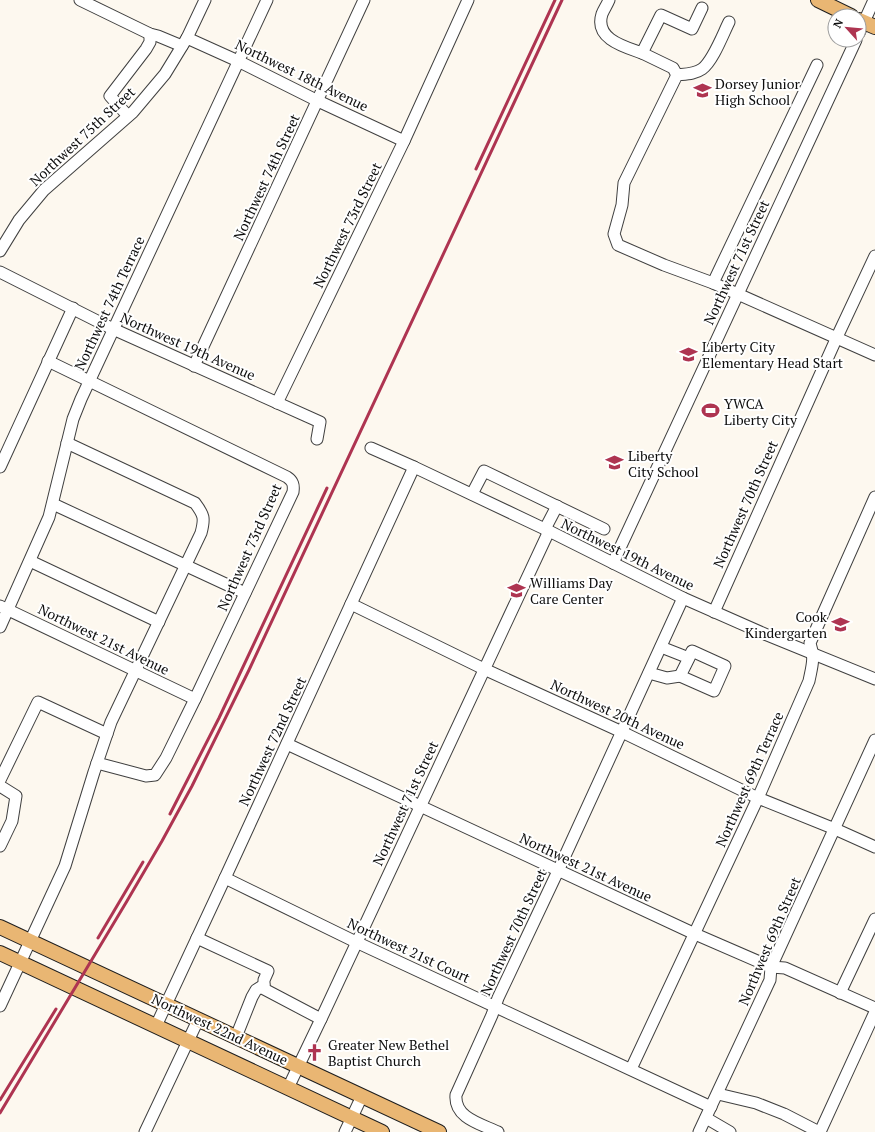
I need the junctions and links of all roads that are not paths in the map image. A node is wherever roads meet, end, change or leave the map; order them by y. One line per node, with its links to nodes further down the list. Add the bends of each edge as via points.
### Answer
1 (80, 0): 13 (street, Northwest 18th Avenue)
2 (205, 0): 14 (street, Northwest 75th Street)
3 (267, 0): 17 (street, Northwest 74th Terrace)
4 (364, 0): 20 (street, Northwest 74th Street)
5 (468, 0): 22 (street, Northwest 73rd Street)
6 (609, 0): 16 (street, via 602,15 602,27 608,37 617,44)
7 (818, 0): 10 (main road)
8 (874, 0): 11 (street)
9 (702, 8): 16 (street, via 692,29 661,15)
10 (834, 8)
11 (867, 18)
12 (729, 22): 19 (street, via 711,60 692,74)
13 (150, 34): 14 (street, Northwest 18th Avenue); 21 (street, via 150,42 110,96)
14 (185, 42): 17 (street, Northwest 18th Avenue); 21 (street, Northwest 75th Street, via 165,74)
15 (852, 48): 27 (street, Northwest 71st Street)
16 (642, 53): 19 (street, via 673,68)
17 (238, 61): 20 (street, Northwest 18th Avenue); 29 (street, Northwest 74th Terrace)
18 (817, 65): 26 (street)
19 (677, 75): 26 (street, via 624,183 622,205 614,234 618,245)
20 (318, 100): 22 (street, Northwest 18th Avenue); 33 (street, Northwest 74th Street)
21 (128, 116): 23 (street, Northwest 75th Street, via 44,190 18,220)
22 (404, 140): 35 (street, Northwest 73rd Street)
23 (0, 250)
24 (875, 256): 30 (street, Northwest 70th Street)
25 (0, 272): 28 (street, Northwest 19th Avenue)
26 (713, 283): 27 (street)
27 (738, 294): 30 (street); 48 (street, Northwest 71st Street)
28 (73, 308): 29 (street, Northwest 19th Avenue); 32 (street)
29 (113, 329): 33 (street, Northwest 19th Avenue); 34 (street, Northwest 74th Terrace)
30 (837, 337): 31 (street); 54 (street, Northwest 70th Street)
31 (875, 355)
32 (48, 361): 34 (street); 39 (street)
33 (194, 366): 35 (street, Northwest 19th Avenue)
34 (89, 381): 37 (street, Northwest 74th Terrace, via 73,419); 50 (street, Northwest 73rd Street, via 292,481 293,492)
35 (277, 403): 36 (street, via 320,422)
36 (317, 439)
37 (67, 443): 43 (street, Northwest 74th Terrace); 49 (street, via 195,502 204,521)
38 (371, 448): 40 (street, Northwest 19th Avenue)
39 (0, 467)
40 (414, 467): 41 (street, Northwest 19th Avenue); 52 (street, Northwest 72nd Street)
41 (472, 494): 44 (street, via 484,471); 46 (street, Northwest 19th Avenue)
42 (875, 498): 58 (street, Northwest 69th Terrace, via 810,643)
43 (53, 504): 47 (street, Northwest 74th Terrace); 49 (street)
44 (557, 506): 45 (street); 46 (street, Northwest 71st Street)
45 (604, 529)
46 (547, 530): 48 (street, Northwest 19th Avenue); 60 (street, Northwest 71st Street)
47 (30, 561): 53 (street, Northwest 74th Terrace); 55 (street)
48 (613, 563): 51 (street, Northwest 19th Avenue)
49 (186, 565): 50 (street); 55 (street)
50 (245, 593): 65 (street, Northwest 73rd Street)
51 (683, 598): 54 (street, Northwest 19th Avenue); 57 (street, Northwest 70th Street)
52 (350, 604): 60 (street, Northwest 20th Avenue); 69 (street, Northwest 72nd Street)
53 (4, 608): 56 (street, Northwest 74th Terrace); 61 (street, Northwest 21st Avenue)
54 (714, 612): 58 (street, Northwest 19th Avenue)
55 (159, 622): 61 (street)
56 (0, 627)
57 (661, 647): 59 (street); 62 (street, Northwest 70th Street)
58 (813, 653): 64 (street, Northwest 19th Avenue); 73 (street, Northwest 69th Terrace, via 809,681)
59 (688, 658): 63 (street); 63 (street, via 692,652 725,666 714,691)
60 (484, 669): 66 (street, Northwest 20th Avenue); 74 (street, Northwest 71st Street)
61 (136, 671): 65 (street, Northwest 21st Avenue); 67 (street)
62 (649, 673): 63 (street, via 666,678); 66 (street, Northwest 70th Street)
63 (680, 676)
64 (875, 679)
65 (195, 699): 70 (street, Northwest 73rd Street, via 155,775 146,776)
66 (622, 732): 73 (street, Northwest 20th Avenue); 78 (street, Northwest 70th Street)
67 (107, 734): 70 (street); 71 (street, via 38,702)
68 (875, 740): 75 (street, Northwest 69th Street)
69 (287, 744): 74 (street, Northwest 21st Avenue); 79 (street, Northwest 72nd Street)
70 (97, 763): 84 (street, via 65,866)
71 (0, 780)
72 (0, 786): 76 (street, via 16,796 12,821)
73 (758, 798): 75 (street, Northwest 20th Avenue); 82 (street, Northwest 69th Terrace)
74 (420, 806): 78 (street, Northwest 21st Avenue); 85 (street, Northwest 71st Street)
75 (835, 829): 77 (street, Northwest 20th Avenue); 88 (street, Northwest 69th Street)
76 (0, 846)
77 (875, 847)
78 (558, 871): 82 (street, Northwest 21st Avenue); 93 (street, Northwest 70th Street)
79 (225, 878): 83 (street, Northwest 72nd Street); 85 (street, Northwest 21st Court)
80 (875, 919): 90 (street)
81 (0, 927): 84 (main road, Northwest 22nd Avenue)
82 (695, 934): 88 (street, Northwest 21st Avenue); 102 (street, Northwest 69th Terrace)
83 (197, 938): 89 (street, via 268,971); 91 (street, Northwest 72nd Street)
84 (30, 941): 87 (street); 91 (main road, Northwest 22nd Avenue)
85 (356, 942): 93 (street, Northwest 21st Court); 97 (street, Northwest 71st Street)
86 (0, 953): 87 (main road, Northwest 22nd Avenue)
87 (20, 963): 92 (street); 98 (main road, Northwest 22nd Avenue)
88 (771, 967): 90 (street, Northwest 21st Avenue, via 785,968); 104 (street, Northwest 69th Street, via 770,980)
89 (264, 985): 97 (street, via 264,989); 99 (street, via 256,990 252,997)
90 (840, 992): 94 (street, Northwest 21st Avenue)
91 (166, 1004): 96 (main road, Northwest 22nd Avenue); 98 (street, Northwest 72nd Street)
92 (0, 1006)
93 (495, 1007): 102 (street, Northwest 21st Court); 113 (street, Northwest 70th Street, via 456,1095 457,1105 463,1115)
94 (875, 1008)
95 (875, 1012): 116 (street)
96 (198, 1020): 99 (main road, Northwest 22nd Avenue); 100 (street)
97 (321, 1020): 101 (street, Northwest 71st Street)
98 (156, 1026): 100 (main road, Northwest 22nd Avenue)
99 (236, 1037): 101 (main road, Northwest 22nd Avenue)
100 (188, 1042): 103 (main road, Northwest 22nd Avenue); 109 (street)
101 (298, 1066): 103 (street, Northwest 71st Street); 105 (main road, Northwest 22nd Avenue)
102 (631, 1069): 106 (street, Northwest 21st Court)
103 (288, 1088): 107 (main road, Northwest 22nd Avenue)
104 (718, 1094): 106 (street, Northwest 69th Street); 116 (street, via 756,1103)
105 (362, 1096): 107 (street); 112 (main road, Northwest 22nd Avenue)
106 (712, 1107): 108 (street, Northwest 69th Street)
107 (352, 1118): 110 (street); 111 (main road, Northwest 22nd Avenue)
108 (706, 1118): 114 (street, Northwest 69th Street); 115 (street)
109 (145, 1132)
110 (345, 1132)
111 (382, 1132)
112 (439, 1132)
113 (498, 1132)
114 (700, 1132)
115 (730, 1132)
116 (819, 1132)

